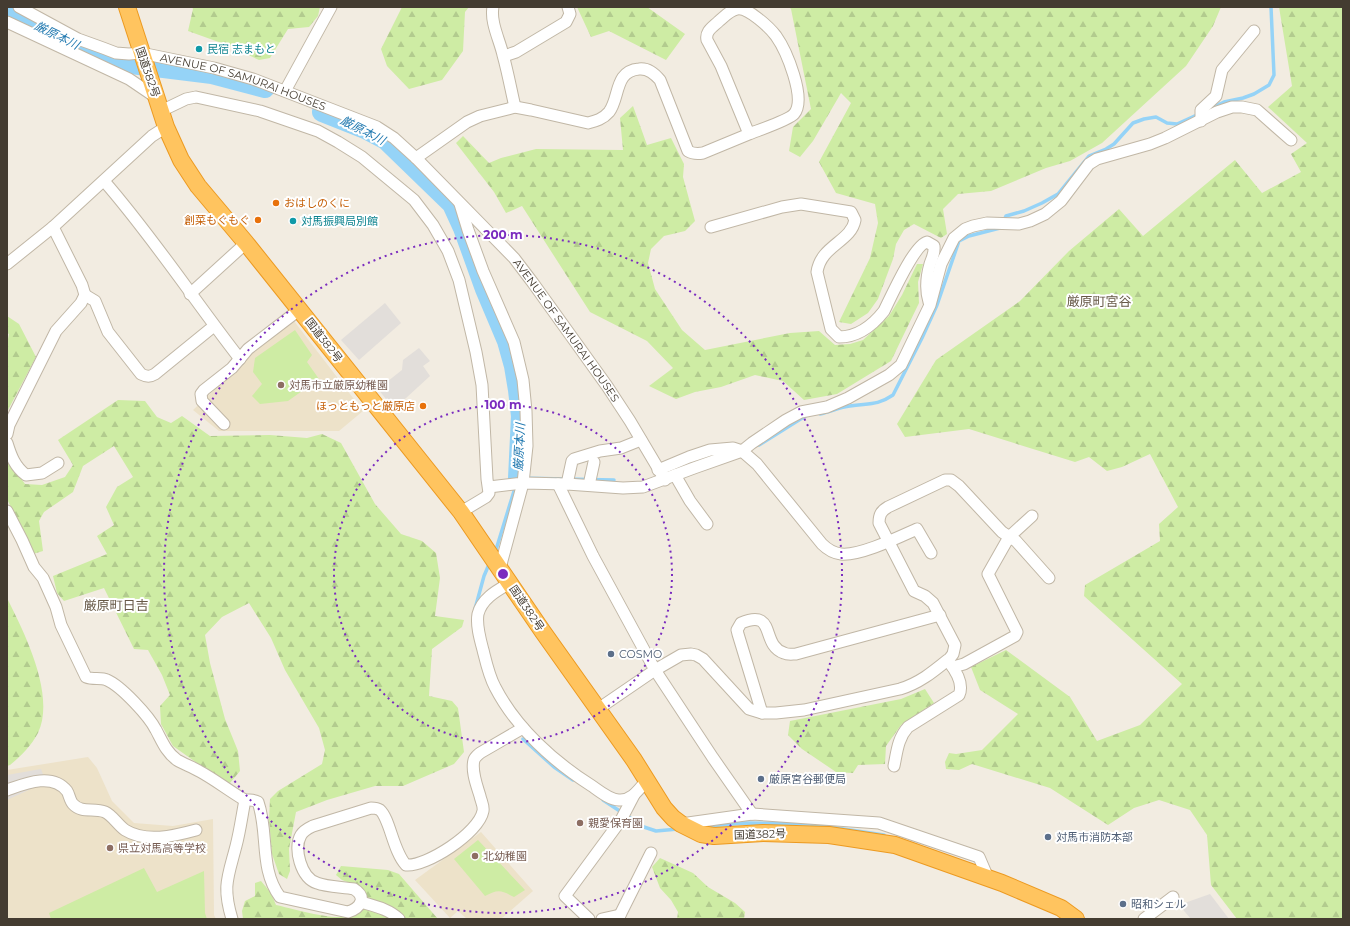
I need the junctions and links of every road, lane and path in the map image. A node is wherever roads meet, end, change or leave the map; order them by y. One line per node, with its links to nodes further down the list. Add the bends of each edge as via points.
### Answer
1 (19, 7): 8 (street, AVENUE OF SAMURAI HOUSES, via 78,39 116,53)
2 (127, 7): 8 (highway, 国道382号)
3 (331, 7): 10 (street)
4 (493, 7): 9 (street, via 494,21)
5 (568, 7): 9 (street, via 570,14 566,22 516,52)
6 (7, 22): 11 (street, via 129,79)
7 (1254, 30): 13 (street, via 1222,70 1216,96 1201,110)
8 (142, 55): 10 (street, AVENUE OF SAMURAI HOUSES, via 214,68); 11 (highway, 国道382号)
9 (504, 56): 12 (street)
10 (285, 91): 17 (street, AVENUE OF SAMURAI HOUSES, via 376,127 394,138)
11 (159, 105): 14 (highway, 国道382号); 42 (street, via 196,97 260,111 301,125 362,157 414,200 448,251 459,280 482,385)
12 (515, 107): 15 (street, via 588,123 596,121 612,107 621,80 626,74 640,69 648,70 660,80 688,151 703,153); 17 (street, via 467,122)
13 (1200, 121): 16 (street, via 1232,107 1257,110); 26 (street, via 1150,144 1096,158 1061,201 1045,214 1030,221 1019,224 986,223 959,233 941,264)
14 (166, 127): 18 (street, via 152,136); 22 (highway, 国道382号, via 181,160 198,186)
15 (749, 134): 15 (street, via 793,116 799,102 789,65 776,36 748,12 737,9 731,11 708,31 707,37)
16 (1291, 140)
17 (416, 158): 19 (street, AVENUE OF SAMURAI HOUSES)
18 (104, 181): 20 (street); 24 (street)
19 (460, 204): 32 (street, AVENUE OF SAMURAI HOUSES, via 497,240 534,282); 40 (street, via 483,271 514,342 523,380 527,446)
20 (53, 227): 23 (street); 25 (street)
21 (711, 227): 26 (street, via 801,204 851,212 856,220 854,228 825,254 817,272 834,333 839,337 851,335 875,321 884,311 919,247 927,242 934,246 935,252 926,280)
22 (246, 243): 24 (street); 27 (highway, 国道382号)
23 (7, 264)
24 (190, 294): 28 (street)
25 (85, 295): 28 (street, via 95,301 108,332 146,376 155,374); 31 (street, via 52,339 9,425)
26 (930, 305): 34 (street, via 897,369 848,398 827,407 801,412)
27 (299, 310): 29 (street, via 248,349); 44 (highway, 国道382号)
28 (214, 326): 29 (street)
29 (240, 359): 30 (street, via 201,394 202,401)
30 (224, 424)
31 (7, 434)
32 (642, 440): 37 (street, AVENUE OF SAMURAI HOUSES); 39 (street, via 621,448 574,459)
33 (7, 443): 36 (street, via 10,456 18,469 26,475 42,473)
34 (742, 451): 38 (street); 48 (street, via 757,464 828,549 842,554 858,552)
35 (594, 462): 41 (street)
36 (58, 463)
37 (658, 470): 38 (street, AVENUE OF SAMURAI HOUSES); 38 (street)
38 (673, 471): 41 (street, via 643,487 636,488); 46 (street, AVENUE OF SAMURAI HOUSES)
39 (565, 480): 40 (street); 41 (street); 55 (street, via 593,556)
40 (520, 481): 42 (street); 50 (street)
41 (590, 481)
42 (489, 487): 44 (street, via 486,497)
43 (7, 512): 63 (street, via 34,567 43,578 61,625 86,677 105,679 113,683 156,728 166,750)
44 (461, 512): 50 (highway, 国道382号)
45 (1032, 516): 47 (street)
46 (707, 524)
47 (1009, 537): 48 (street, via 955,482 945,480 884,510 879,517 879,523); 51 (street, via 1016,541); 54 (street, via 988,574 1017,632 1015,636 964,664)
48 (888, 542): 49 (street, via 917,529); 53 (street, via 914,591 933,603)
49 (931, 553)
50 (499, 566): 52 (highway, 国道382号)
51 (1049, 578)
52 (510, 582): 56 (highway, 国道382号); 58 (street, via 488,598 478,613 478,623 494,686)
53 (940, 615): 54 (street, via 955,645); 57 (street, via 796,654 785,654 773,647 761,620 741,623 737,630)
54 (950, 664): 57 (street, via 912,686 804,710); 59 (street, via 960,683 959,695 908,727 899,739)
55 (655, 670): 56 (street); 57 (street, via 681,655 696,655 703,659 749,709); 64 (street, via 717,765)
56 (598, 709): 60 (highway, 国道382号)
57 (762, 713)
58 (524, 728): 62 (street, via 560,764 614,800 628,799); 71 (street, via 475,758 475,779 483,810 479,820 451,847 420,864 406,865 402,860 383,814 376,808 349,814 304,830 298,842 301,867 306,875 317,883 354,889 359,892)
59 (894, 766)
60 (647, 780): 62 (street); 65 (highway, 国道382号, via 664,808)
61 (7, 790): 66 (street, via 46,780 66,790 73,804 85,811 106,812 126,830 140,835 155,838)
62 (634, 795): 75 (street, via 621,820 565,896)
63 (245, 800): 71 (street, via 258,802 268,873 274,889 280,896 348,912 354,910); 73 (street, via 236,846 226,879 226,894)
64 (756, 814): 65 (street); 67 (street); 69 (street, via 879,823 979,857)
65 (680, 824): 67 (highway, 国道382号, via 701,834 714,836)
66 (196, 830)
67 (763, 833): 69 (highway, 国道382号, via 829,835 895,845)
68 (651, 853): 72 (street)
69 (988, 878): 77 (highway, 国道382号, via 1061,908)
70 (1173, 897): 78 (street)
71 (361, 902): 74 (street, via 394,914)
72 (619, 917): 76 (street)
73 (232, 919)
74 (398, 919)
75 (590, 919)
76 (602, 919)
77 (1076, 919)
78 (1144, 919)

